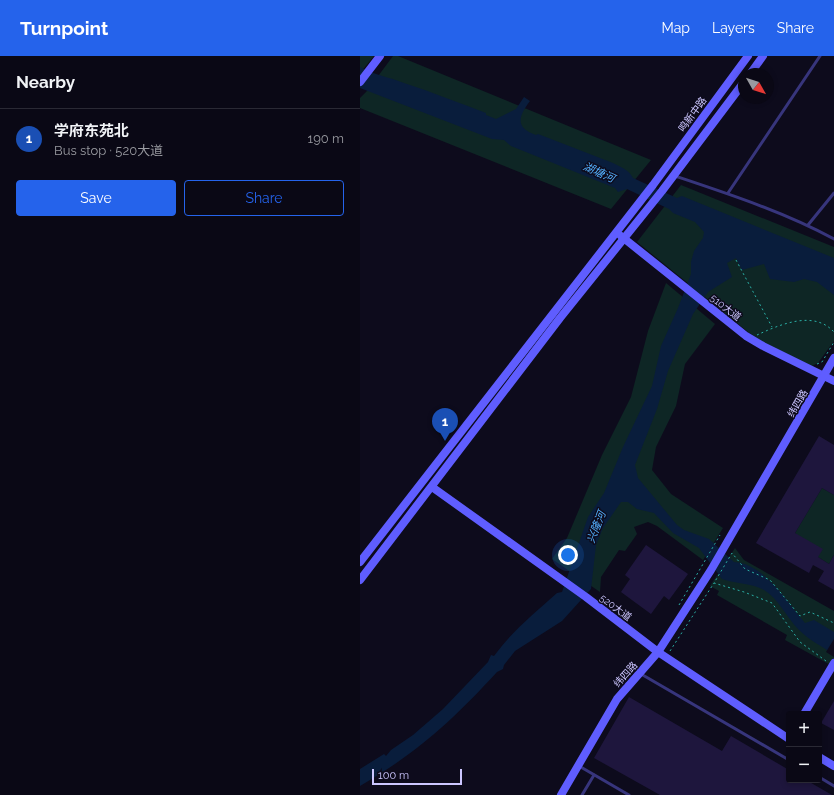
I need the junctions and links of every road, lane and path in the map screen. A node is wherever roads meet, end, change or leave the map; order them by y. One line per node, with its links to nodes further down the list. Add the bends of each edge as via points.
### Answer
1 (380, 56): 6 (street)
2 (748, 56): 12 (street, 鸣新中路)
3 (763, 56): 5 (street)
4 (820, 56): 10 (lane)
5 (754, 68)
6 (360, 82)
7 (738, 90): 8 (street)
8 (674, 175): 10 (lane); 13 (street)
9 (834, 193): 11 (lane)
10 (728, 194): 11 (lane)
11 (808, 225): 14 (lane)
12 (616, 232): 13 (street, 510大道); 26 (street, 鸣新中路)
13 (624, 238): 22 (street, 510大道, via 706,305 763,346); 24 (street)
14 (834, 239)
15 (736, 260): 16 (path)
16 (772, 328): 17 (path, via 807,319 821,322); 18 (path)
17 (834, 332)
18 (754, 336)
19 (834, 342): 21 (path, via 822,362)
20 (834, 358): 22 (street, 纬四路)
21 (815, 366)
22 (824, 376): 23 (street, 510大道); 31 (street, 纬四路, via 711,570)
23 (834, 381)
24 (432, 487): 27 (street); 31 (street, 520大道)
25 (720, 535): 29 (path)
26 (360, 562)
27 (360, 580)
28 (714, 583): 30 (path, via 732,553 745,569 770,580 800,616 810,612); 32 (path); 33 (path, via 772,603 800,642)
29 (679, 606)
30 (834, 623)
31 (658, 652): 34 (street, 纬四路); 36 (street, 520大道)
32 (670, 652)
33 (831, 666): 35 (street)
34 (639, 673): 37 (lane); 39 (street, 纬四路, via 617,699)
35 (806, 711)
36 (786, 737)
37 (786, 758)
38 (822, 759): 40 (street)
39 (578, 765): 41 (lane); 44 (street, 纬四路)
40 (834, 766)
41 (594, 774): 45 (lane); 46 (lane)
42 (822, 780): 43 (lane)
43 (834, 786)
44 (561, 795)
45 (582, 795)
46 (629, 795)

